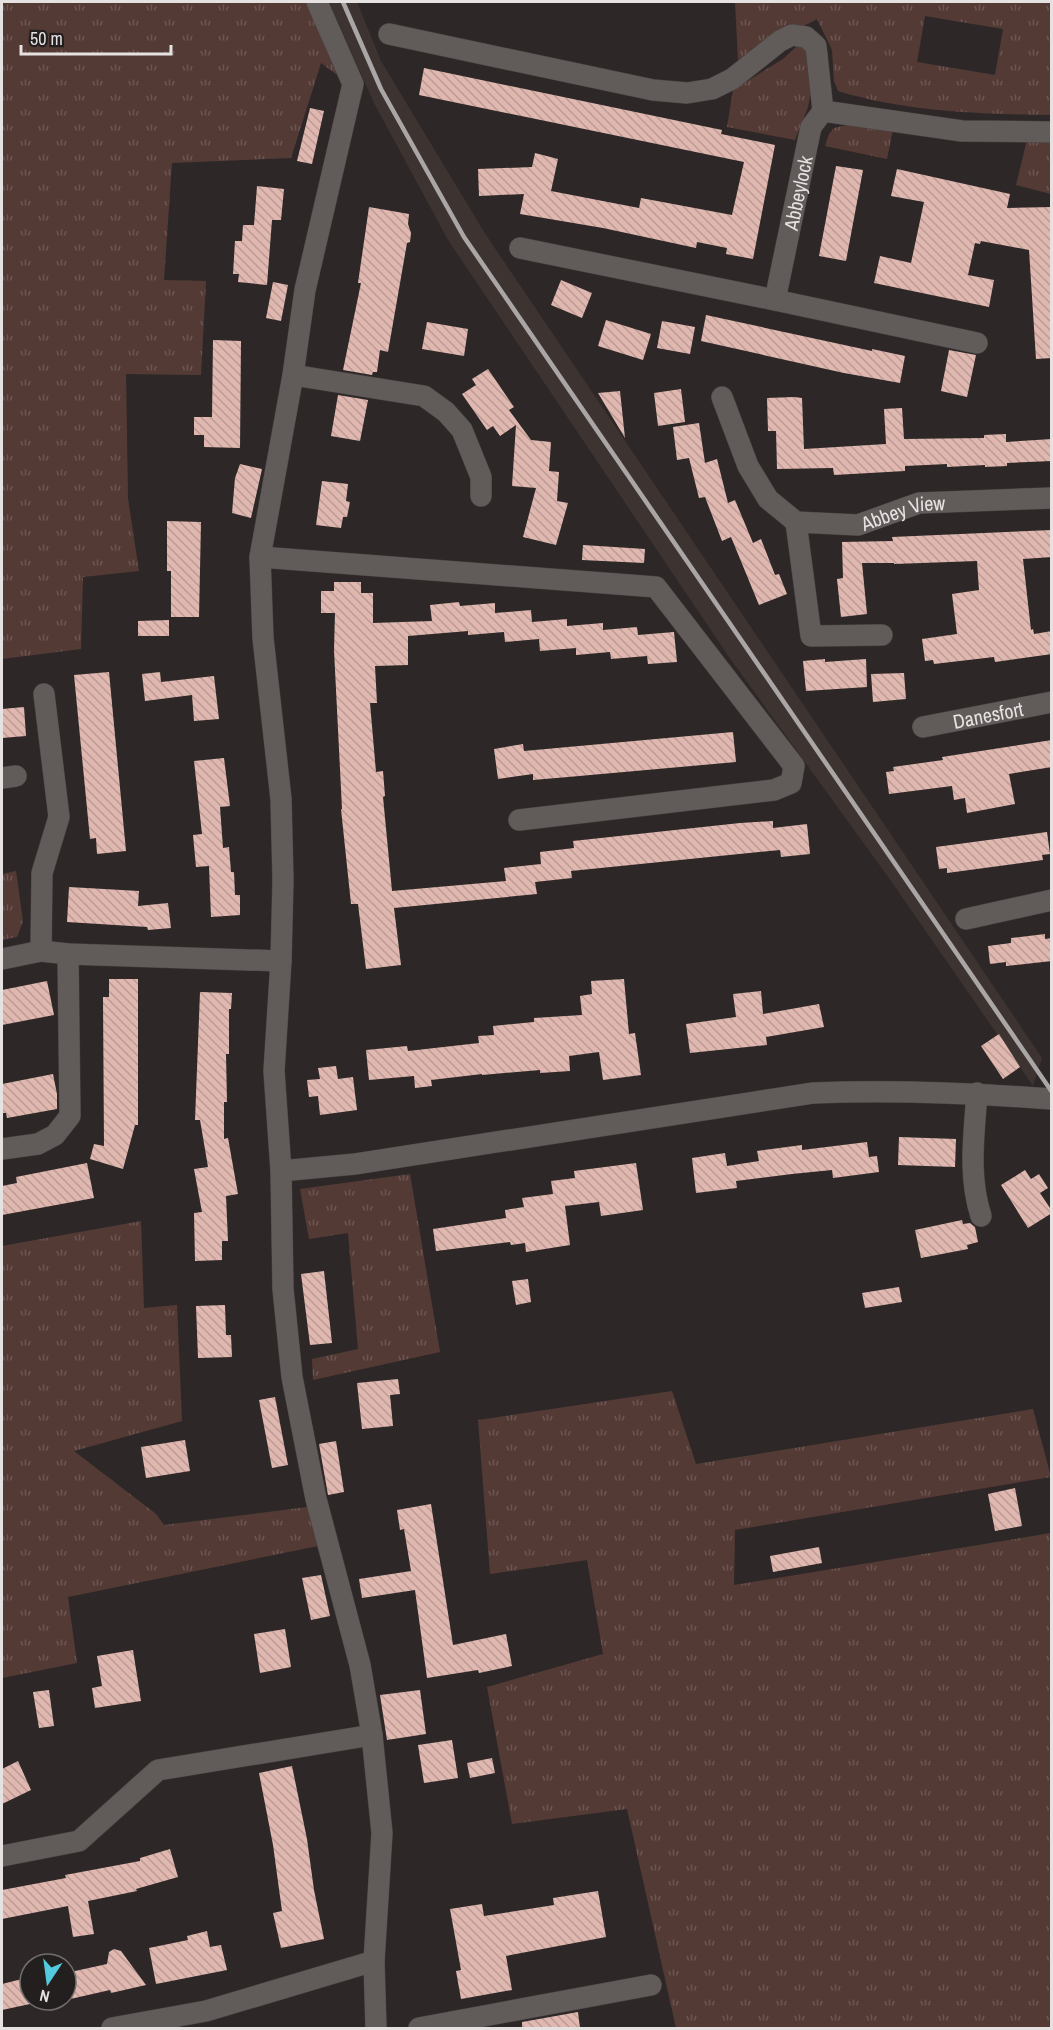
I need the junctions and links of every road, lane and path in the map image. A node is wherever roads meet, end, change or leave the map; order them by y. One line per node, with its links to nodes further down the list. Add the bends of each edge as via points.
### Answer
1 (317, 2): 8 (street, via 352,84 305,290)
2 (388, 34): 3 (street, via 653,90 687,93 712,89 732,79 792,35 806,37 816,46)
3 (823, 111): 4 (street, via 962,130); 6 (street, Abbeylock, via 810,127)
4 (1052, 132)
5 (520, 248): 6 (street)
6 (775, 300): 7 (street)
7 (976, 343)
8 (293, 375): 10 (street, via 424,396 462,430 481,477); 13 (street)
9 (722, 397): 12 (street, via 748,466 768,500)
10 (481, 496)
11 (1052, 498): 12 (street, Abbey View, via 920,503 858,525)
12 (796, 522): 14 (street, via 811,636)
13 (260, 557): 18 (street, via 656,587 794,766 791,783 774,790); 24 (street, via 263,638 282,799)
14 (882, 635)
15 (44, 694): 21 (street, via 59,817 42,873)
16 (1052, 702): 17 (street, Danesfort)
17 (923, 727)
18 (519, 820)
19 (1052, 900): 20 (street)
20 (966, 919)
21 (41, 951): 22 (street); 23 (street)
22 (68, 954): 24 (street); 27 (street, via 70,1116 55,1135 38,1144)
23 (2, 958)
24 (281, 961): 28 (street, via 274,1071)
25 (977, 1093): 26 (street); 28 (street, via 813,1093 355,1164); 29 (street, via 972,1161)
26 (1052, 1099)
27 (2, 1149)
28 (281, 1171): 30 (street, via 283,1289 292,1377 316,1499 360,1665)
29 (981, 1216)
30 (372, 1735): 31 (street, via 158,1770 80,1841); 32 (street, via 382,1833)
31 (2, 1856)
32 (374, 1961): 34 (street, via 206,2012); 35 (street)
33 (651, 1985): 36 (street)
34 (112, 2028)
35 (376, 2028)
36 (419, 2028)

